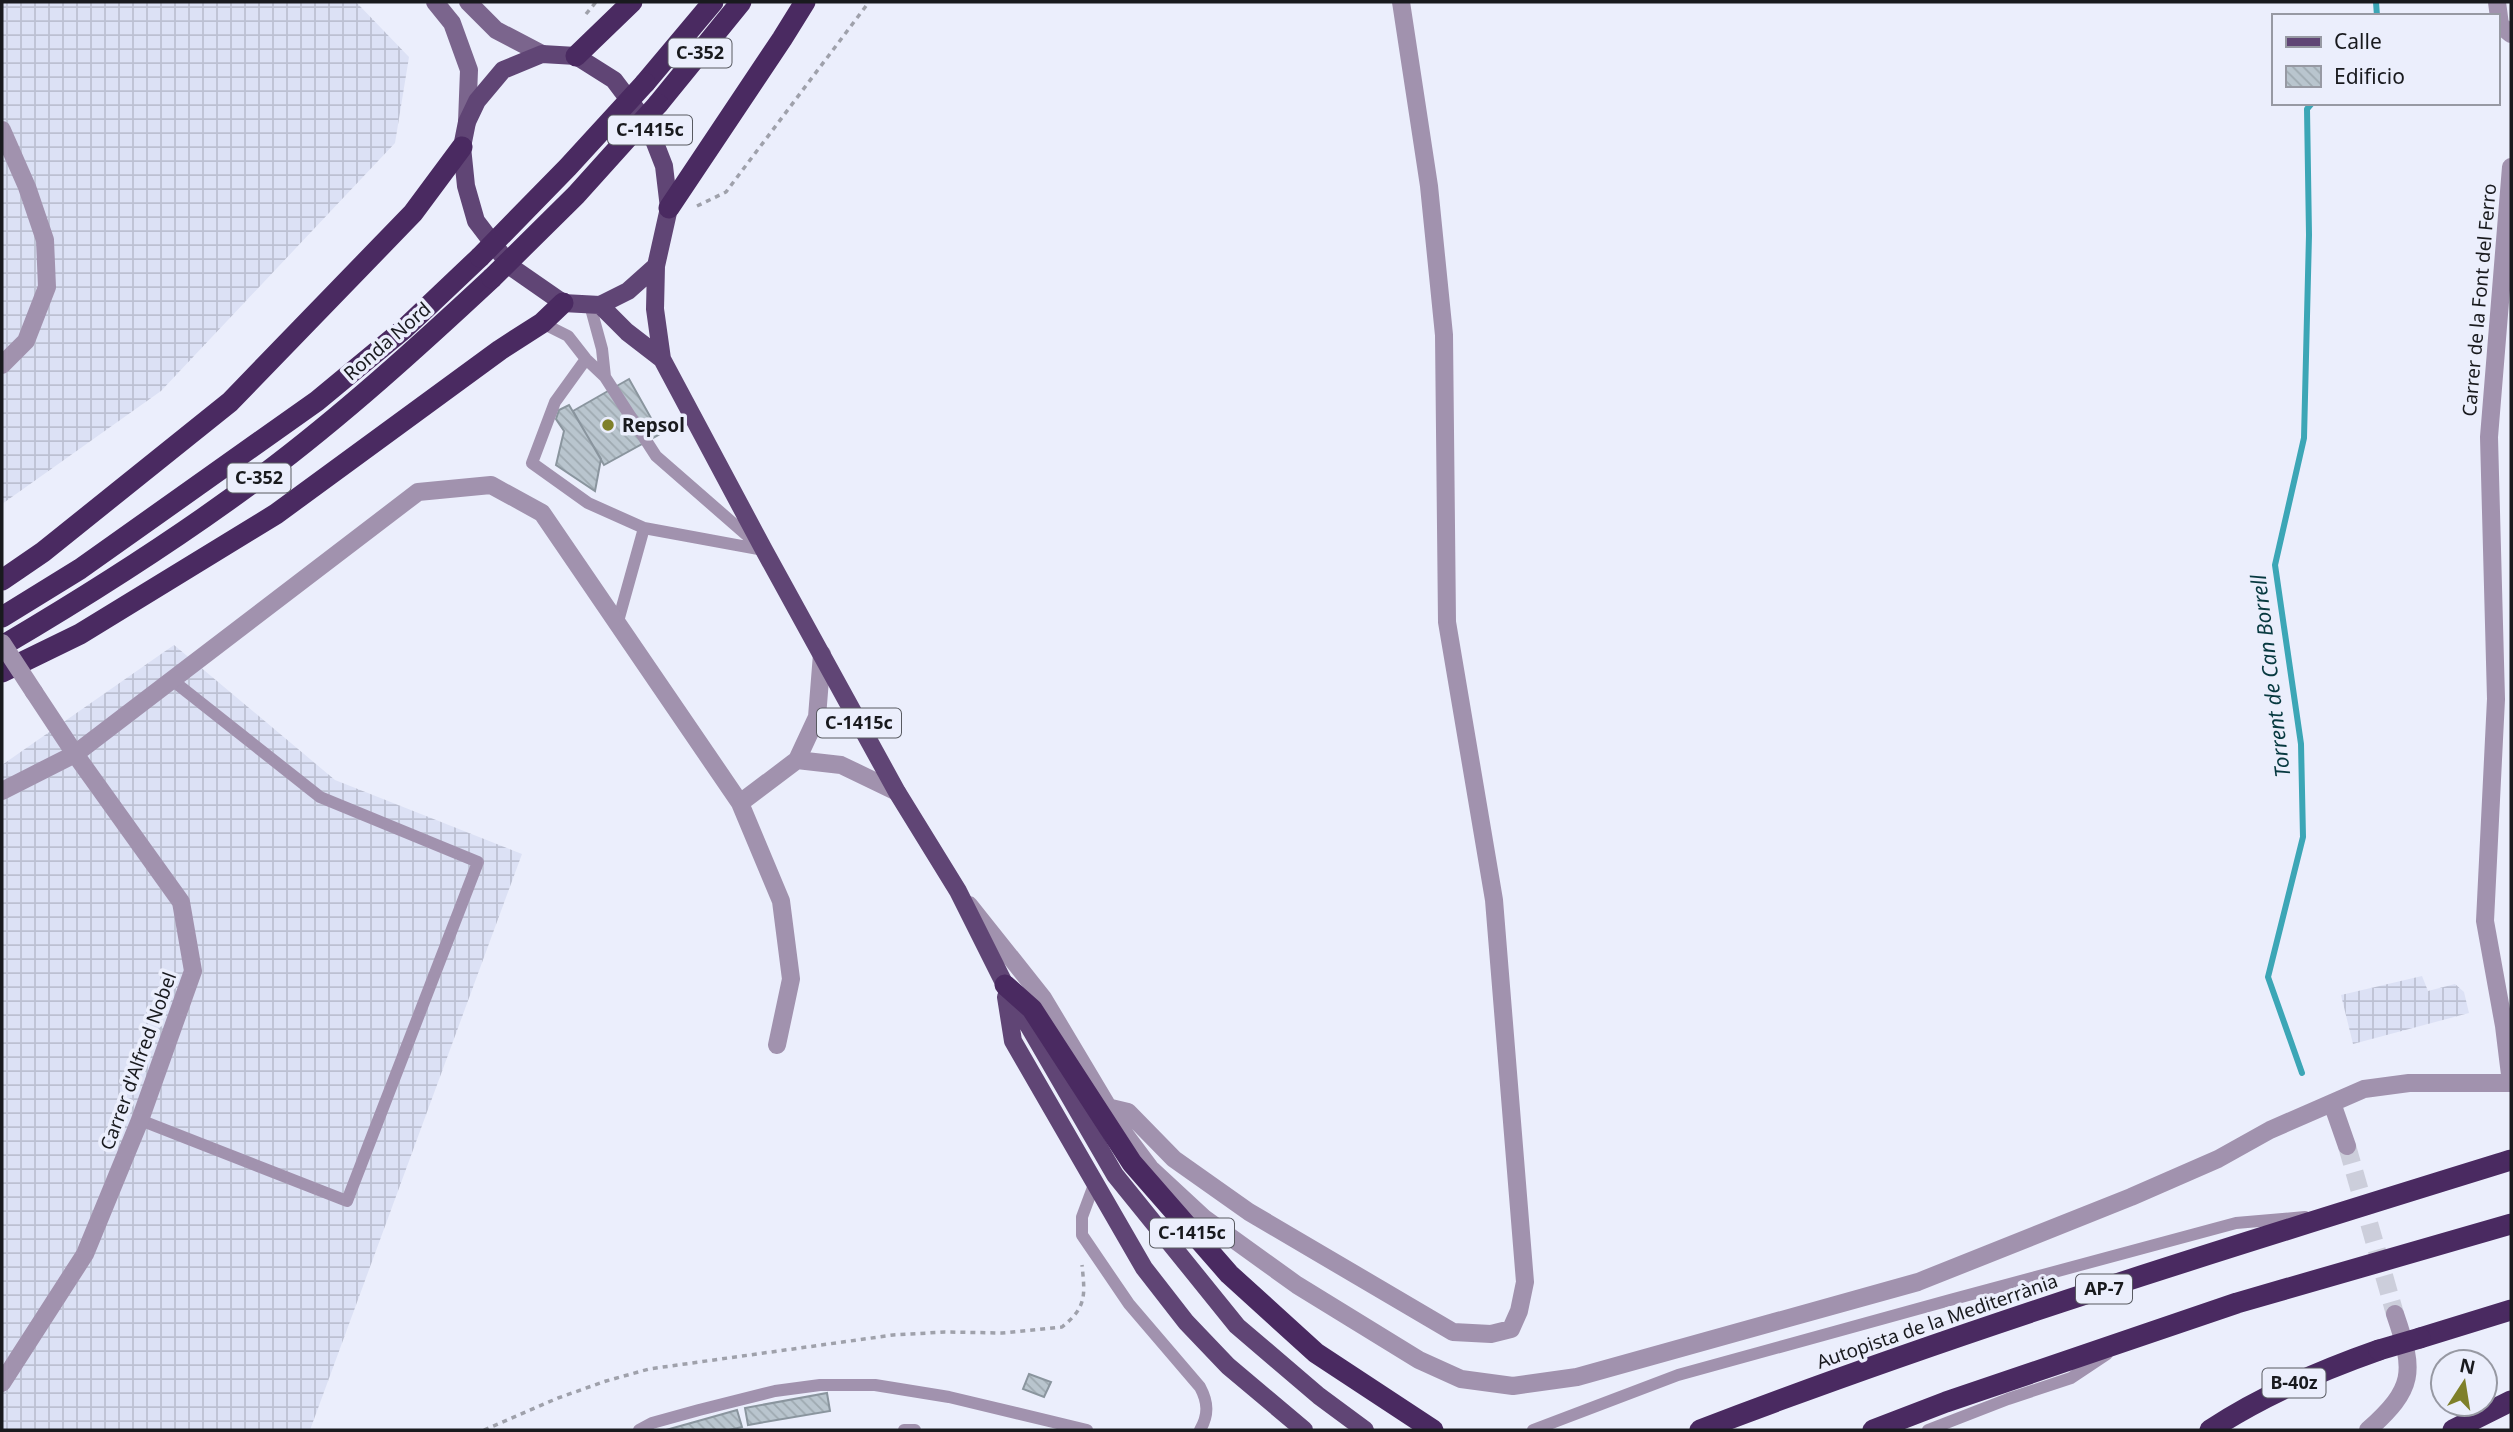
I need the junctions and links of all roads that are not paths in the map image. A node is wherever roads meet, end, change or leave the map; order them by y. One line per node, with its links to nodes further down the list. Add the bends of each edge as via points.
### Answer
1 (435, 2): 12 (street, C-1415c, via 452,23 469,71)
2 (468, 2): 10 (street, C-1415c, via 496,30)
3 (632, 2): 11 (highway)
4 (713, 2): 28 (highway, Ronda Nord / C-352, bridge, via 568,167 404,329 317,401 80,569)
5 (741, 2): 30 (highway, Ronda Nord / C-352, bridge, via 576,195 416,348 265,474 150,555)
6 (805, 2): 16 (highway)
7 (1401, 2): 44 (street, via 1429,186 1444,335 1447,622 1494,900 1525,1282 1511,1329 1491,1334 1453,1332 1249,1212 1174,1159 1128,1112)
8 (2499, 17): 9 (street, via 2500,25)
9 (2511, 34)
10 (542, 54): 11 (main road, C-1415c); 12 (main road, C-1415c, via 503,70 477,101)
11 (576, 56): 16 (main road, C-1415c, via 614,80 648,125 664,166)
12 (467, 122): 14 (main road, C-1415c)
13 (2, 130): 23 (street, via 45,240 47,287 26,341)
14 (462, 147): 18 (main road, C-1415c, via 476,221 511,267); 27 (highway, via 413,214 230,402)
15 (2511, 167): 42 (street, Carrer de la Font del Ferro, via 2489,437 2496,699 2485,921)
16 (667, 214): 17 (main road, C-1415c)
17 (656, 266): 19 (main road, via 628,291); 22 (main road, C-1415c, via 655,309)
18 (563, 303): 19 (main road); 20 (highway)
19 (595, 305): 22 (main road, C-1415c); 24 (lane)
20 (542, 323): 21 (lane, via 568,335); 32 (highway, via 276,514 80,634)
21 (586, 359): 24 (lane); 25 (lane, via 555,402 532,463 588,503)
22 (662, 359): 26 (main road, C-1415c)
23 (2, 365)
24 (605, 377): 26 (lane, via 656,456)
25 (644, 528): 26 (lane); 29 (lane)
26 (764, 550): 31 (main road, C-1415c)
27 (2, 580)
28 (2, 617)
29 (617, 625): 33 (street, via 542,513 491,485 418,492); 38 (street)
30 (2, 644): 34 (street, Carrer d'Alfred Nobel, bridge)
31 (822, 654): 35 (street, via 817,717); 37 (main road, C-1415c)
32 (2, 672)
33 (172, 680): 34 (street); 45 (lane, via 320,797 478,862 347,1200)
34 (75, 754): 36 (street); 45 (street, Carrer d'Alfred Nobel, via 181,902 184,916 193,971)
35 (797, 760): 37 (street, via 841,765); 38 (street)
36 (2, 791)
37 (897, 792): 39 (main road, C-1415c)
38 (740, 803): 41 (street, via 781,901 791,979)
39 (958, 891): 40 (main road, C-1415c); 44 (street, via 1044,998)
40 (1004, 985): 48 (main road, C-1415c, via 1013,1041); 64 (main road, C-1415c, via 1115,1175 1169,1244 1237,1326); 65 (highway, C-1415c, via 1032,1009 1132,1163 1228,1274 1316,1353)
41 (777, 1045)
42 (2511, 1083): 43 (street, via 2409,1083 2364,1089)
43 (2332, 1103): 44 (street, via 2131,1197 1918,1282 1577,1377 1513,1386 1461,1379 1419,1360 1297,1285 1204,1218 1150,1167); 46 (street)
44 (1107, 1107)
45 (140, 1121): 54 (street, Carrer d'Alfred Nobel, via 85,1254)
46 (2347, 1146)
47 (2511, 1160): 49 (highway, Autopista de la Mediterrània / AP-7)
48 (1095, 1182): 62 (lane, via 1082,1217 1082,1235 1129,1304 1205,1395 1207,1416); 63 (main road, C-1415c, via 1144,1268 1186,1322 1228,1366)
49 (2340, 1213): 66 (lane, via 2236,1223 1678,1375); 67 (highway, Autopista de la Mediterrània / AP-7, via 1900,1356)
50 (2511, 1224): 53 (highway, via 2237,1303)
51 (2511, 1310): 57 (highway, B-40z, bridge, via 2327,1368)
52 (2395, 1314): 56 (street, via 2409,1367 2402,1394)
53 (2130, 1340): 68 (highway); 69 (lane, via 2071,1378)
54 (2, 1383)
55 (2511, 1401): 71 (highway)
56 (2374, 1424): 70 (street)
57 (2212, 1429)
58 (639, 1430): 61 (lane, via 775,1391 874,1385 949,1397)
59 (904, 1430): 60 (lane)
60 (915, 1430)
61 (1087, 1430)
62 (1200, 1430)
63 (1304, 1430)
64 (1364, 1430)
65 (1433, 1430)
66 (1533, 1430)
67 (1700, 1430)
68 (1873, 1430)
69 (1928, 1430)
70 (2360, 1430)
71 (2453, 1430)

